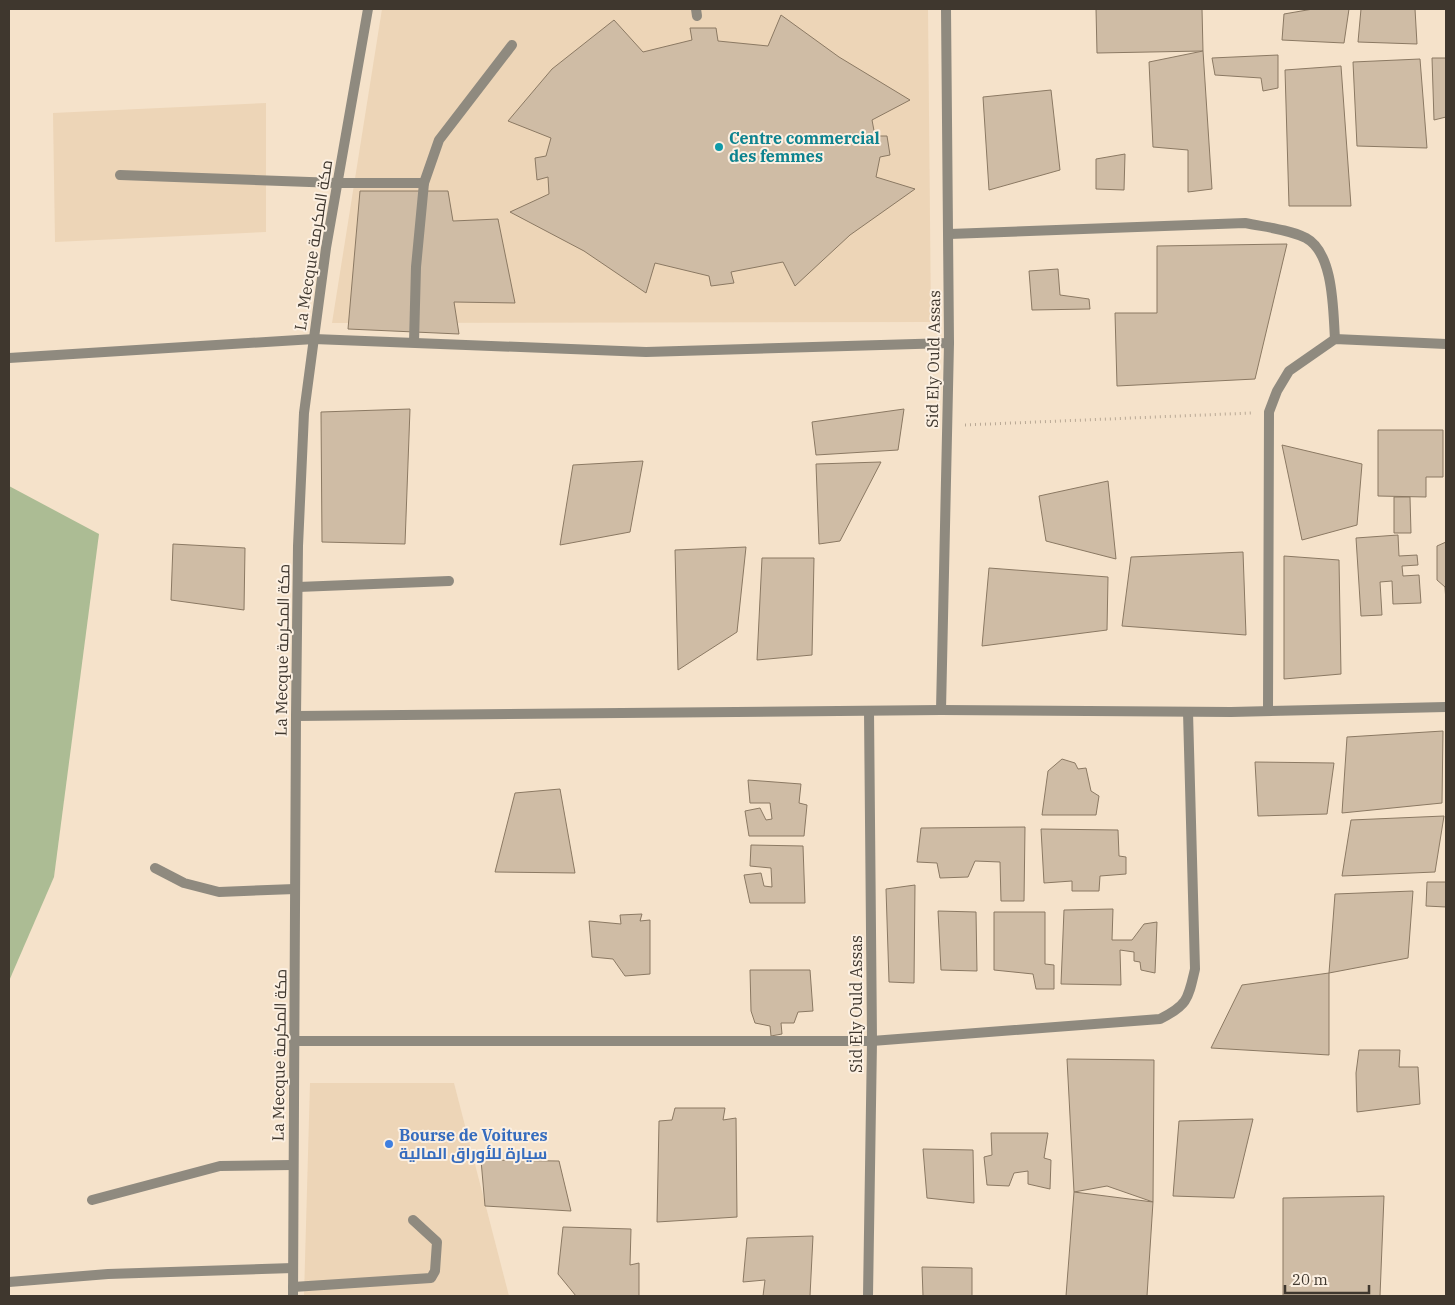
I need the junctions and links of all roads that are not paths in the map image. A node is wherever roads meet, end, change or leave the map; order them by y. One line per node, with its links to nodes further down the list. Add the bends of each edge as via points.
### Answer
1 (368, 9): 5 (street, La Mecque مكة المكرمة)
2 (946, 9): 7 (street, Sid Ely Ould Assas, via 944,57)
3 (512, 45): 6 (street, via 439,140)
4 (120, 175): 5 (street)
5 (337, 183): 6 (street); 8 (street, La Mecque مكة المكرمة)
6 (424, 183): 10 (street, via 416,267)
7 (949, 234): 9 (street, via 1245,223 1274,229 1306,238 1319,249 1325,261 1332,296); 11 (street, Sid Ely Ould Assas)
8 (314, 339): 10 (street); 13 (street); 15 (street, La Mecque مكة المكرمة, via 304,413)
9 (1335, 339): 12 (street); 19 (street, via 1289,371 1269,412)
10 (414, 342): 11 (street, via 646,352)
11 (949, 343): 17 (street, Sid Ely Ould Assas)
12 (1446, 344)
13 (9, 358)
14 (449, 581): 15 (street)
15 (298, 587): 21 (street, La Mecque مكة المكرمة)
16 (1446, 707): 19 (street)
17 (941, 710): 18 (street); 20 (street)
18 (869, 711): 21 (street); 25 (street, Sid Ely Ould Assas)
19 (1268, 711): 20 (street)
20 (1188, 712): 25 (street, via 1195,969 1189,996 1179,1010 1160,1019)
21 (296, 716): 23 (street, La Mecque مكة المكرمة)
22 (155, 868): 23 (street, via 184,883 219,892)
23 (295, 889): 24 (street, La Mecque مكة المكرمة)
24 (294, 1041): 25 (street); 26 (street, La Mecque مكة المكرمة)
25 (872, 1041): 32 (street, Sid Ely Ould Assas)
26 (292, 1164): 27 (street, via 220,1166); 29 (street, La Mecque مكة المكرمة)
27 (92, 1200)
28 (413, 1220): 31 (street, via 437,1242 435,1271 431,1278)
29 (293, 1268): 30 (street, via 108,1274); 31 (street, La Mecque مكة المكرمة)
30 (9, 1282)
31 (293, 1292)
32 (868, 1296)

